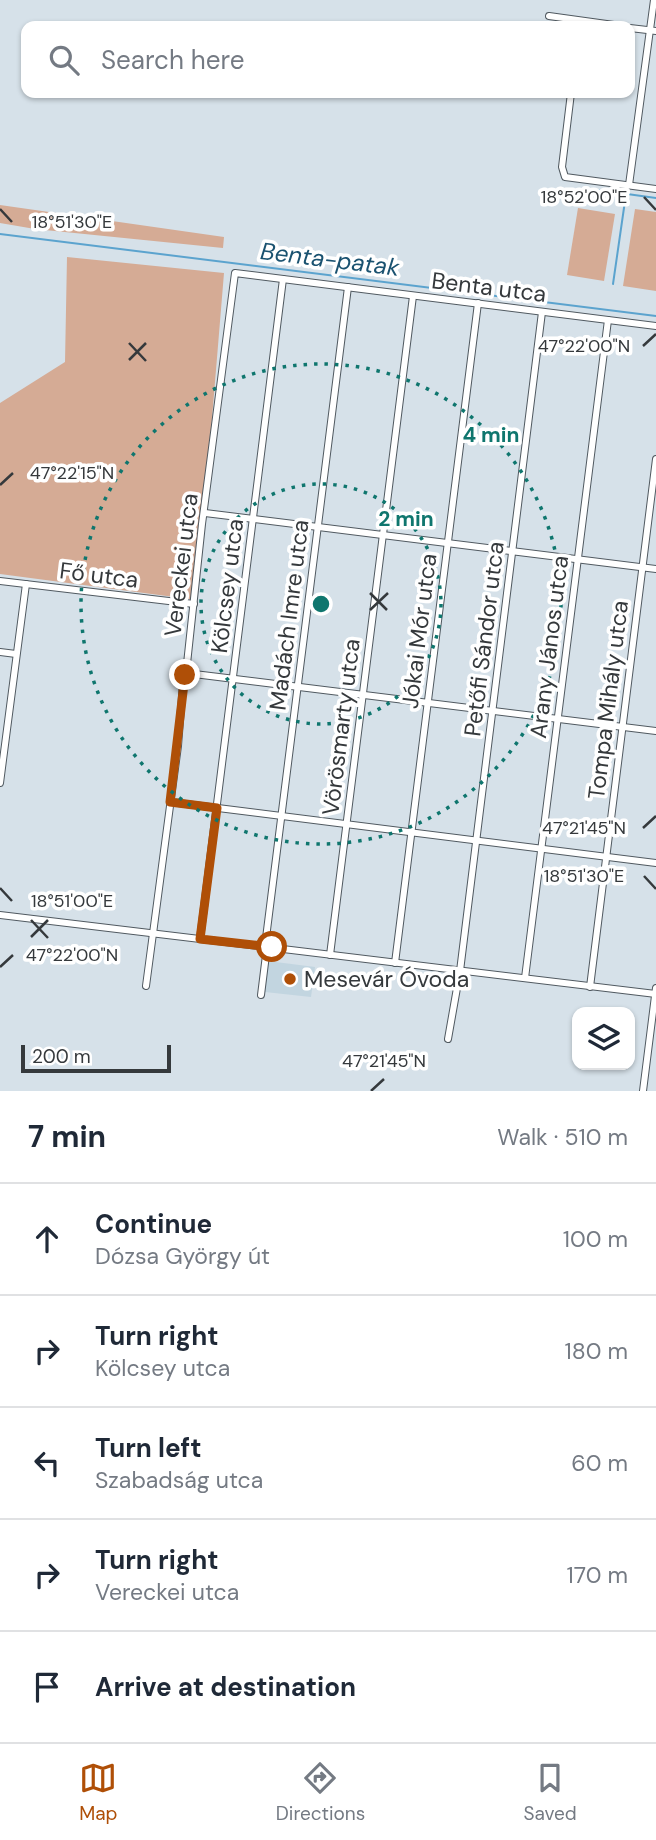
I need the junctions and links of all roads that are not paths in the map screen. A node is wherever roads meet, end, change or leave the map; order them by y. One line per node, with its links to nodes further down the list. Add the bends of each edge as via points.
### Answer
1 (653, 0): 5 (street)
2 (550, 16): 3 (street)
3 (571, 21)
4 (635, 29): 5 (street)
5 (653, 31): 7 (street)
6 (570, 98): 7 (street, via 562,167 565,177)
7 (629, 185): 8 (street)
8 (656, 189)
9 (234, 273): 10 (street, Benta utca); 18 (street, Vereckei utca)
10 (283, 279): 11 (street, Benta utca); 19 (street, Kölcsey utca)
11 (348, 287): 12 (street, Benta utca); 20 (street, Madách Imre utca)
12 (413, 296): 13 (street, Benta utca); 21 (street, Vörösmarty utca)
13 (478, 303): 14 (street, Benta utca); 22 (street, Jókai Mór utca)
14 (542, 312): 15 (street, Benta utca); 23 (street, Petőfi Sándor utca)
15 (608, 320): 16 (street, Benta utca); 24 (street, Arany János utca)
16 (656, 326)
17 (656, 459): 25 (street, Tompa Mihály utca)
18 (205, 513): 19 (street); 29 (street, Vereckei utca)
19 (253, 519): 20 (street); 33 (street, Kölcsey utca)
20 (318, 527): 21 (street); 34 (street, Madách Imre utca)
21 (383, 535): 22 (street); 35 (street, Vörösmarty utca)
22 (448, 543): 23 (street); 36 (street, Jókai Mór utca)
23 (513, 551): 24 (street); 37 (street, Petőfi Sándor utca)
24 (578, 559): 25 (street); 38 (street, Arany János utca)
25 (642, 567): 26 (street); 39 (street, Tompa Mihály utca)
26 (656, 569)
27 (0, 581): 28 (street, Fő utca)
28 (26, 584): 29 (street, Fő utca); 31 (street)
29 (194, 604): 32 (street, Vereckei utca)
30 (0, 652): 31 (street)
31 (16, 654): 41 (street)
32 (187, 673): 33 (street); 42 (street, Vereckei utca)
33 (233, 679): 34 (street); 43 (street, Kölcsey utca)
34 (298, 687): 35 (street); 44 (street, Madách Imre utca)
35 (363, 694): 36 (street); 45 (street, Vörösmarty utca)
36 (428, 703): 37 (street); 46 (street, Jókai Mór utca)
37 (493, 711): 38 (street); 47 (street, Petőfi Sándor utca)
38 (558, 719): 39 (street); 48 (street, Arany János utca)
39 (622, 727): 40 (street); 49 (street, Tompa Mihály utca)
40 (656, 731)
41 (0, 783)
42 (170, 802): 43 (street); 52 (street, Vereckei utca)
43 (217, 808): 44 (street); 53 (street, Kölcsey utca)
44 (282, 816): 45 (street); 54 (street, Madách Imre utca)
45 (346, 824): 46 (street); 55 (street, Vörösmarty utca)
46 (411, 832): 47 (street); 56 (street, Jókai Mór utca)
47 (476, 841): 48 (street); 57 (street, Petőfi Sándor utca)
48 (541, 849): 49 (street); 58 (street, Arany János utca)
49 (606, 857): 50 (street); 60 (street, Tompa Mihály utca)
50 (656, 863)
51 (0, 915): 52 (street)
52 (152, 934): 53 (street); 59 (street, Vereckei utca)
53 (200, 939): 54 (street)
54 (266, 947): 55 (street); 63 (street, Madách Imre utca)
55 (330, 955): 56 (street)
56 (395, 963): 57 (street)
57 (460, 971): 58 (street); 64 (street, Petőfi Sándor utca)
58 (525, 978): 60 (street)
59 (146, 986)
60 (590, 986): 62 (street)
61 (656, 988): 62 (street)
62 (656, 994): 65 (street)
63 (261, 995)
64 (448, 1039)
65 (643, 1091)

